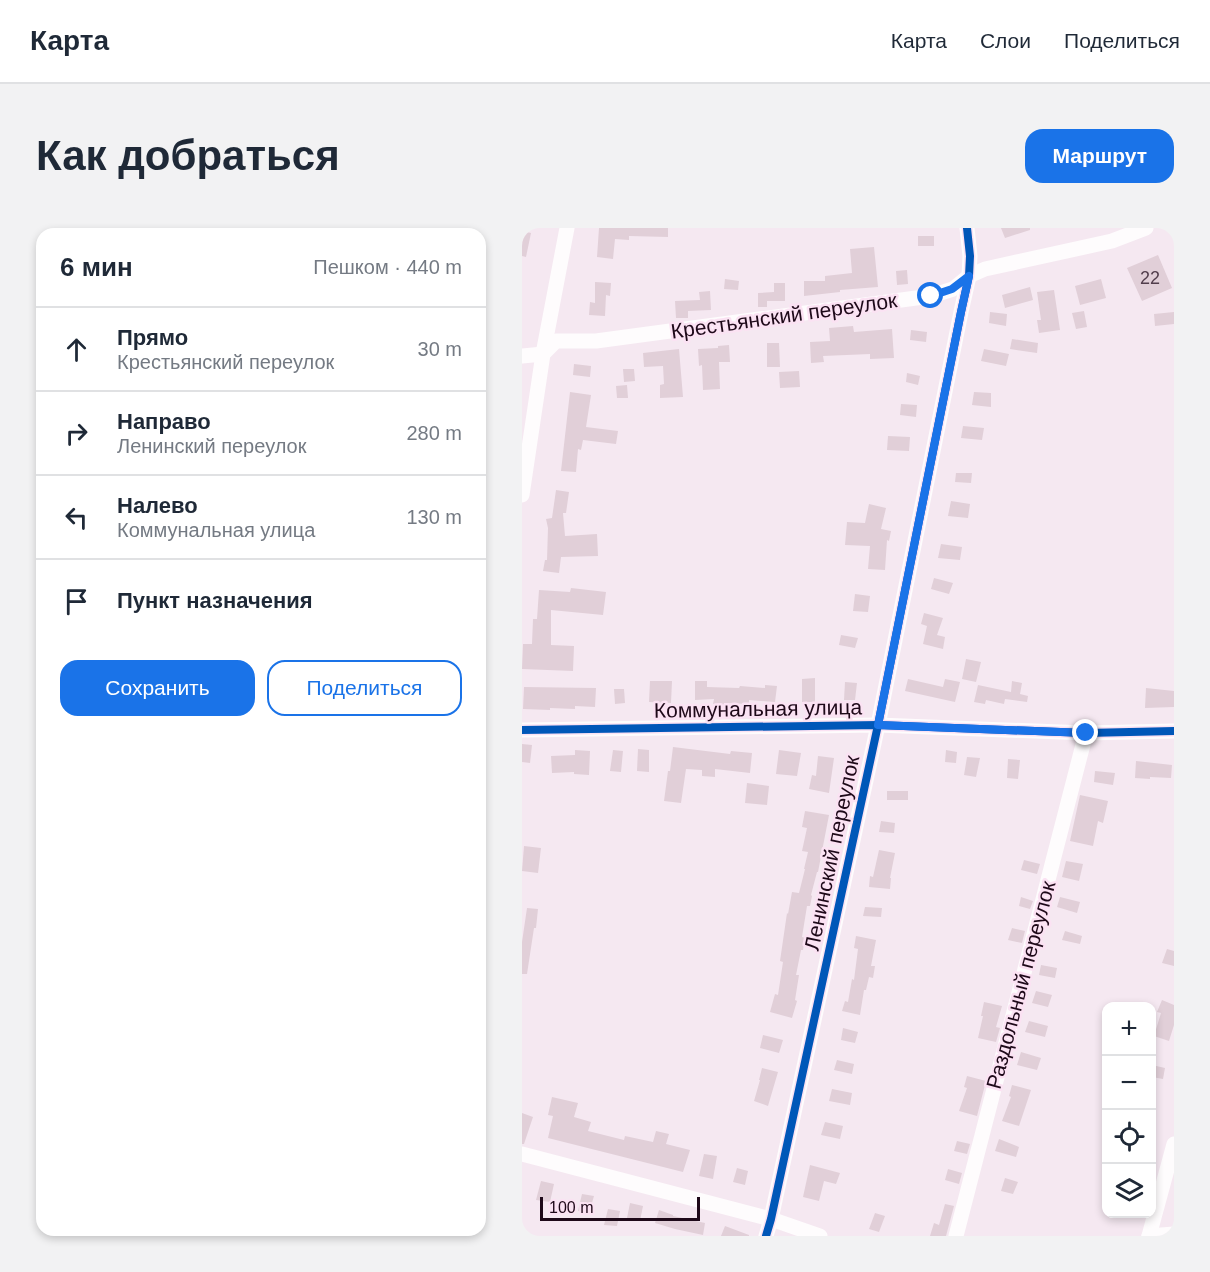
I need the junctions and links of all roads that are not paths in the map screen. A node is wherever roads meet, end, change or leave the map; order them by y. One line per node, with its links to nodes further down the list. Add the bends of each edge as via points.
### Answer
1 (567, 228): 5 (street)
2 (967, 228): 4 (street, Ленинский переулок)
3 (1146, 228): 4 (street, Крестьянский переулок, via 1112,241)
4 (969, 276): 5 (street, Крестьянский переулок, via 952,289 931,296 596,340 556,341); 8 (street, Ленинский переулок)
5 (543, 354): 6 (street, Крестьянский переулок); 7 (street)
6 (522, 356)
7 (522, 495)
8 (878, 725): 9 (street, Коммунальная улица); 11 (street, Коммунальная улица); 14 (street, Ленинский переулок)
9 (522, 730)
10 (1174, 731): 11 (street, Коммунальная улица)
11 (1086, 733): 18 (street, Раздольный переулок)
12 (1174, 1144): 19 (street)
13 (522, 1154): 14 (street)
14 (771, 1219): 16 (street, Ленинский переулок); 17 (street)
15 (1174, 1234): 19 (street)
16 (766, 1236)
17 (820, 1236)
18 (956, 1236)
19 (1149, 1236)

